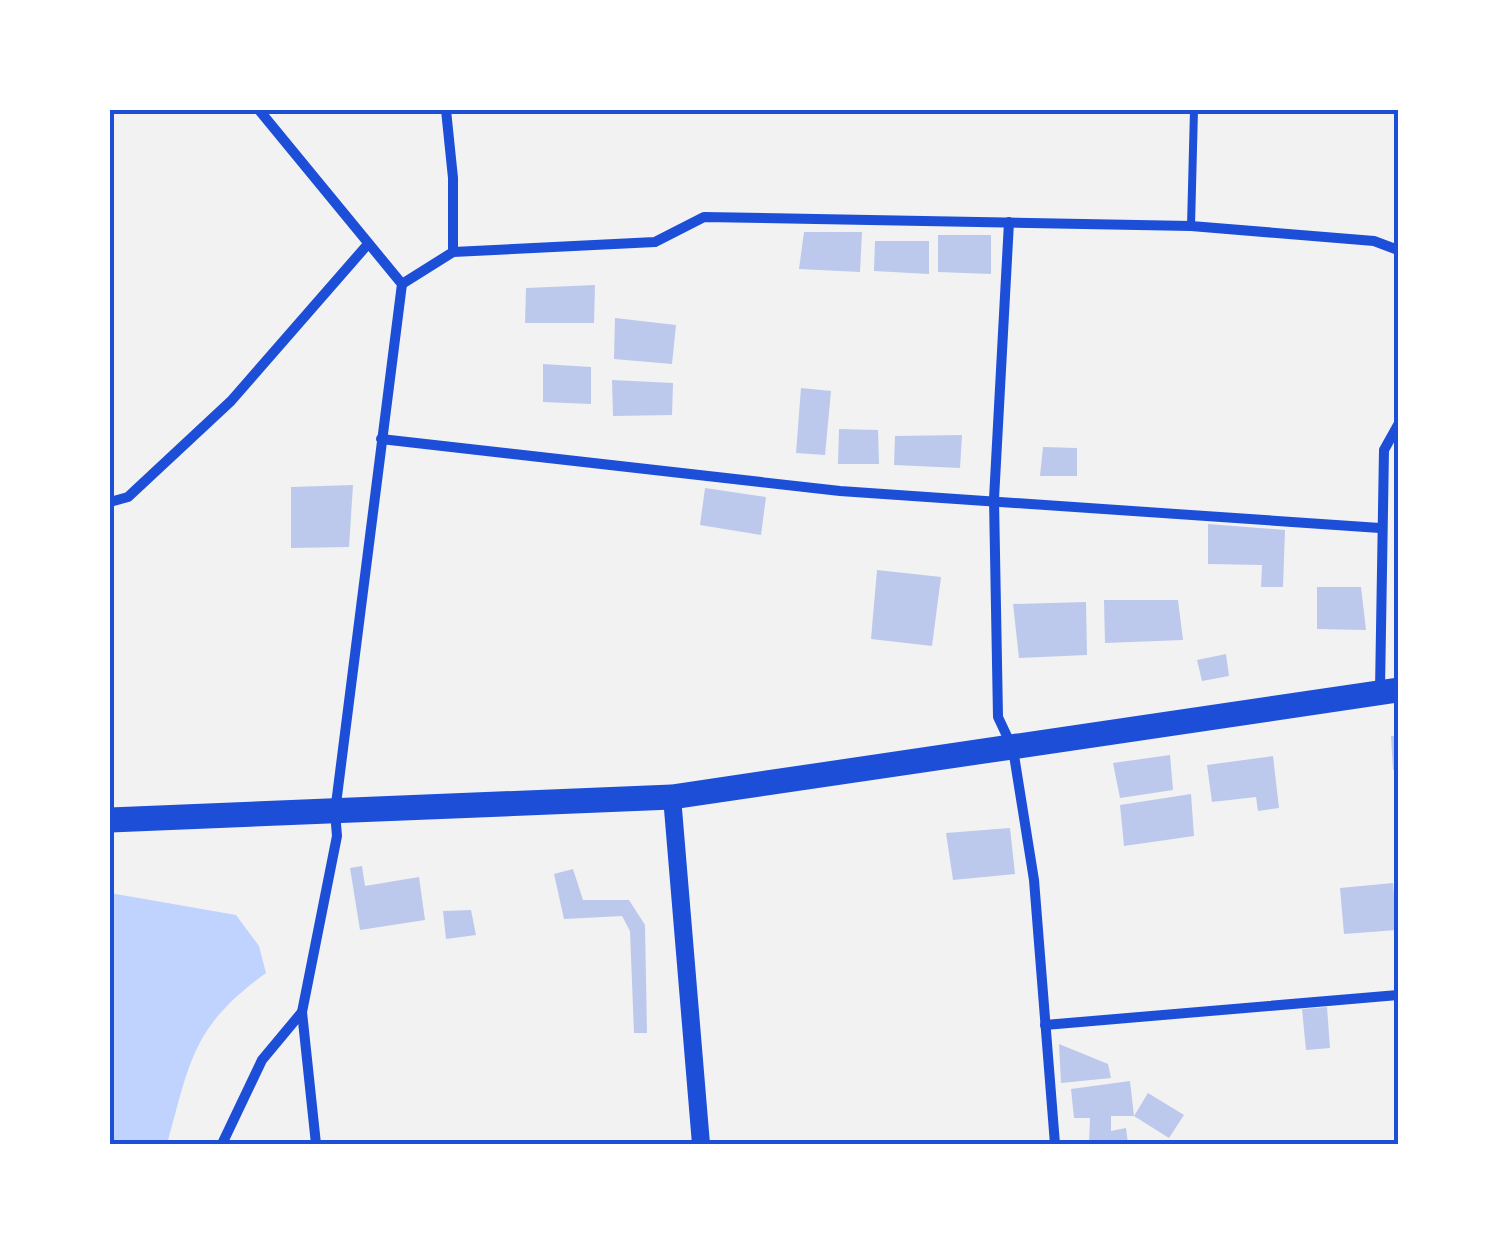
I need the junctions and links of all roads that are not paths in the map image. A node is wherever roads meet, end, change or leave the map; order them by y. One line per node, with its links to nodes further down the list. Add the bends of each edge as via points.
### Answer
1 (259, 110): 6 (street)
2 (446, 110): 8 (street)
3 (1194, 110): 5 (lane)
4 (1009, 222): 5 (street); 8 (street, via 704,217 655,242); 12 (street)
5 (1191, 226): 7 (street, via 1374,242)
6 (368, 244): 9 (street); 13 (street, via 231,401 128,497)
7 (1398, 250)
8 (453, 252): 9 (street)
9 (402, 284): 11 (street)
10 (1398, 425): 14 (street, via 1384,450)
11 (381, 438): 12 (street, via 840,492); 18 (street)
12 (994, 499): 14 (street); 16 (street, via 998,716)
13 (110, 502)
14 (1380, 528): 15 (street)
15 (1389, 691): 16 (main road)
16 (1013, 749): 17 (main road); 22 (street, via 1034,880)
17 (672, 798): 18 (main road); 25 (street)
18 (334, 812): 19 (main road); 21 (street, via 337,836)
19 (110, 820)
20 (1398, 994): 22 (street)
21 (302, 1012): 23 (street, via 262,1060); 24 (street)
22 (1045, 1026): 26 (street)
23 (222, 1144)
24 (316, 1144)
25 (701, 1144)
26 (1055, 1144)

